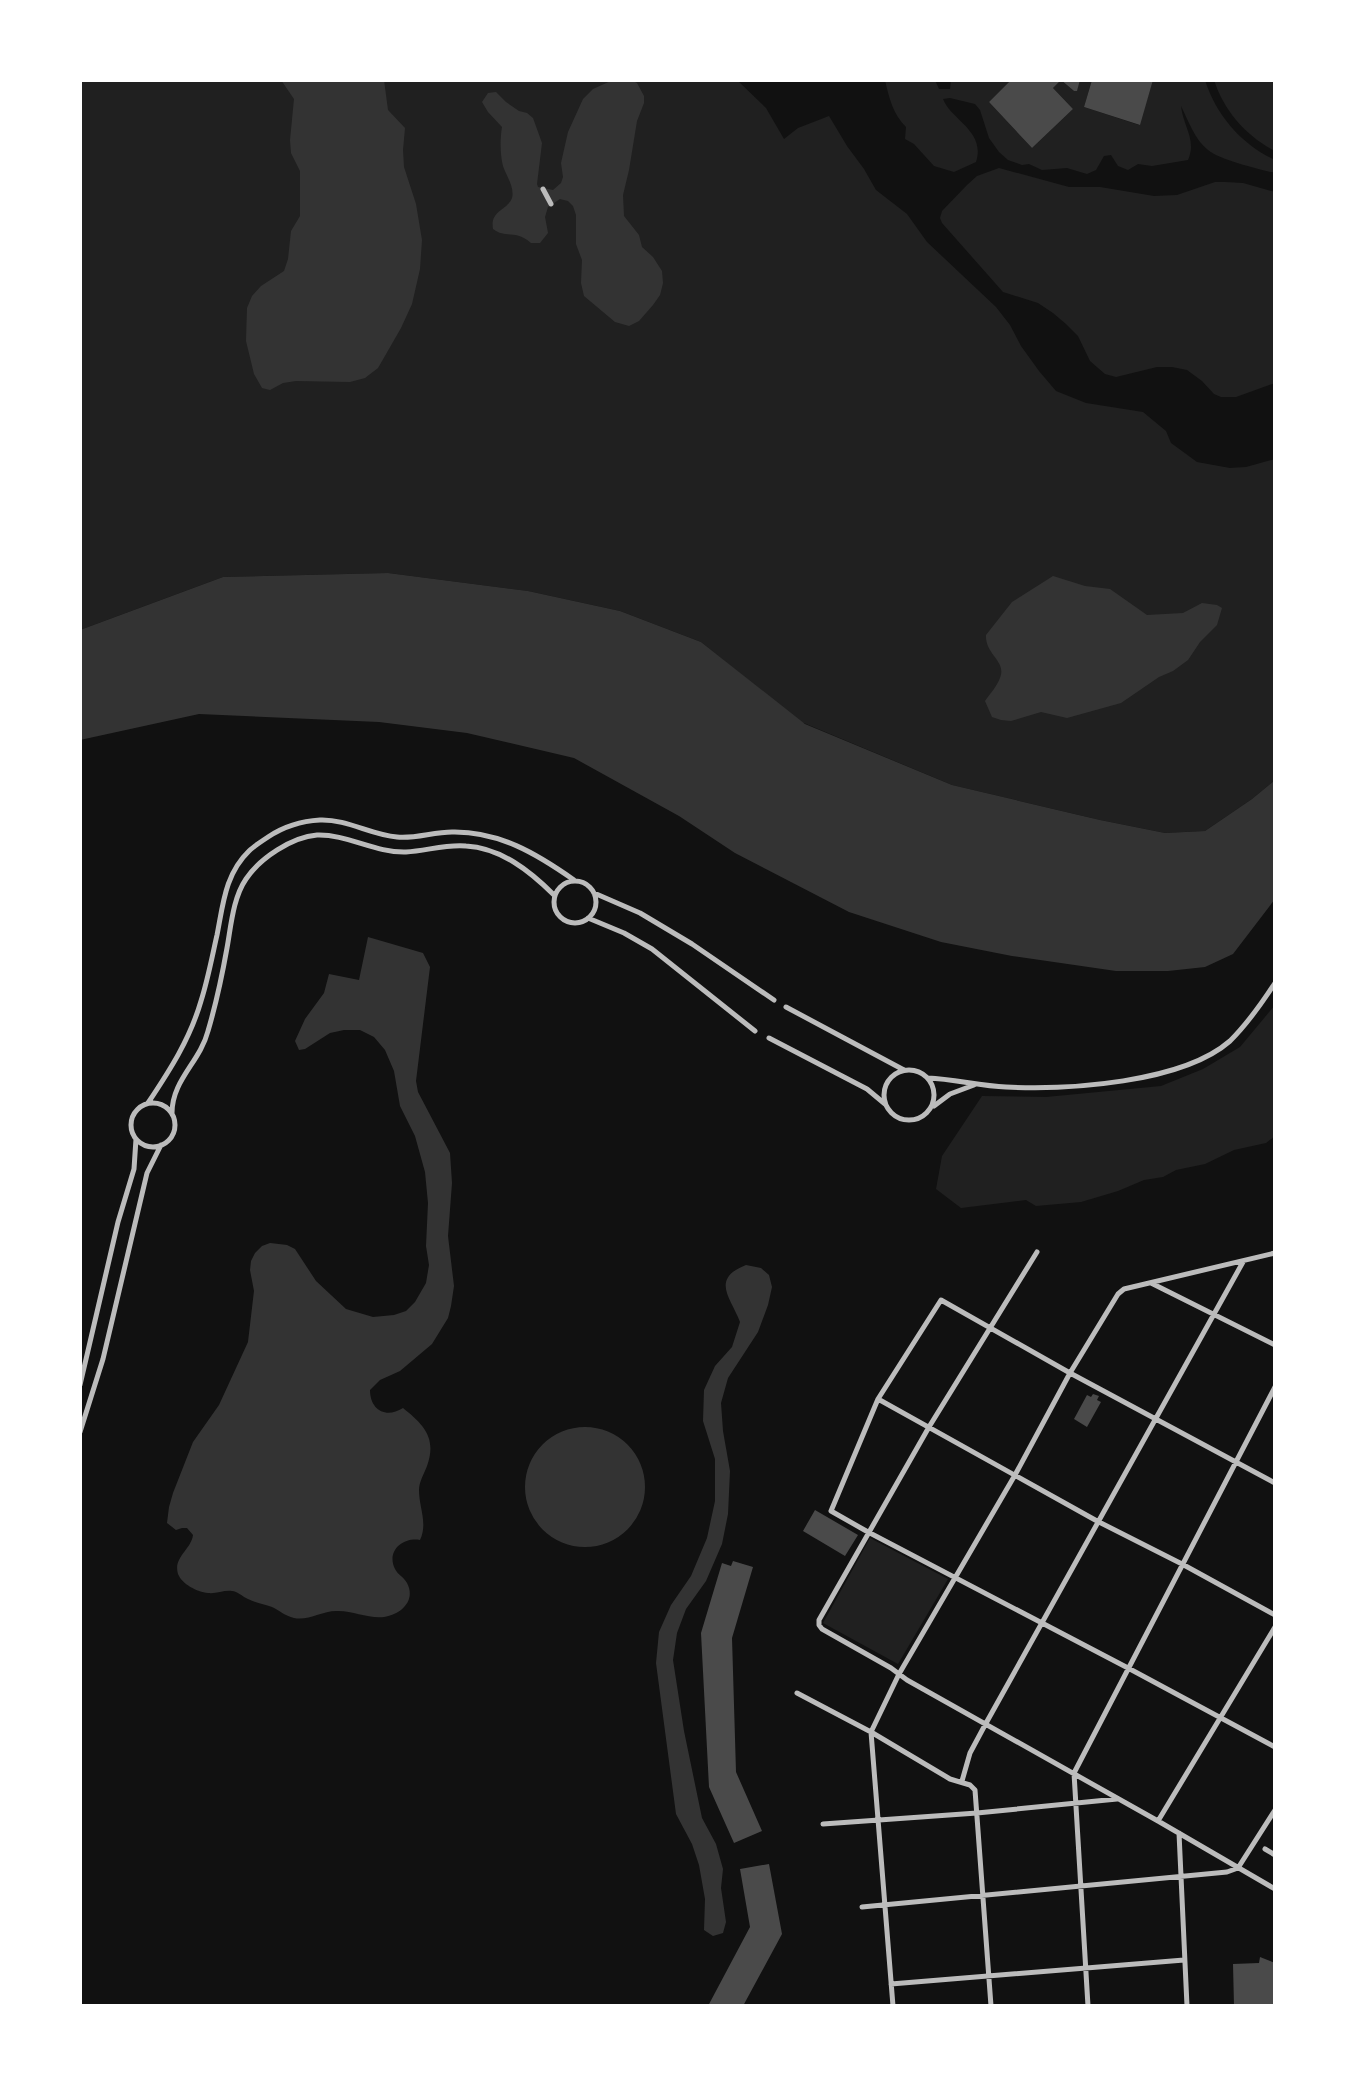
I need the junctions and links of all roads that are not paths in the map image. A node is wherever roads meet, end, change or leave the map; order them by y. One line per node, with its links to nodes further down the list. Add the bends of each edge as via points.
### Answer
1 (543, 189): 2 (street)
2 (551, 204)
3 (574, 880): 4 (street); 5 (street); 15 (street, via 541,857 479,833 404,838 333,820 278,830 248,852 232,874 194,1023)
4 (594, 893): 6 (street, via 596,907); 8 (street, via 653,920)
5 (554, 895): 6 (street, via 554,909 562,920 576,923); 18 (street, via 506,857 467,846 394,852 318,835 285,845 246,879 235,906 207,1036 177,1086)
6 (588, 918): 10 (street, via 652,949)
7 (1275, 983): 14 (street, via 1229,1041 1184,1067 1060,1088)
8 (774, 1000)
9 (786, 1007): 12 (street)
10 (755, 1031)
11 (769, 1038): 16 (street, via 867,1089)
12 (905, 1070): 13 (street); 16 (street, via 887,1082)
13 (928, 1078): 14 (street); 17 (street, via 934,1092)
14 (975, 1085): 17 (street)
15 (148, 1103): 18 (street, via 162,1104); 19 (street, via 132,1118)
16 (885, 1104): 17 (street, via 903,1120 919,1118)
17 (931, 1107)
18 (172, 1113): 20 (street, via 174,1133)
19 (136, 1139): 20 (street); 29 (street, via 134,1169)
20 (161, 1145): 34 (street, via 147,1173)
21 (1037, 1252): 26 (street)
22 (1275, 1253): 23 (street)
23 (1243, 1261): 24 (street); 25 (street)
24 (1149, 1282): 25 (street); 28 (street, via 1118,1294)
25 (1215, 1314): 27 (street); 32 (street)
26 (991, 1327): 28 (street); 31 (street, via 941,1300); 33 (street)
27 (1275, 1345)
28 (1070, 1373): 32 (street); 36 (street)
29 (80, 1385)
30 (1275, 1387): 35 (street)
31 (878, 1399): 33 (street); 39 (street, via 831,1511)
32 (1154, 1419): 35 (street); 38 (street)
33 (929, 1427): 36 (street); 39 (street)
34 (80, 1432)
35 (1237, 1462): 37 (street); 40 (street)
36 (1015, 1475): 38 (street); 41 (street)
37 (1275, 1483)
38 (1097, 1521): 40 (street); 43 (street)
39 (868, 1532): 41 (street); 46 (street, via 819,1625)
40 (1182, 1564): 42 (street); 45 (street)
41 (956, 1577): 43 (street); 46 (street)
42 (1275, 1615)
43 (1042, 1622): 45 (street); 49 (street)
44 (1275, 1627): 48 (street)
45 (1128, 1668): 48 (street); 52 (street)
46 (899, 1674): 49 (street); 50 (street)
47 (797, 1693): 50 (street)
48 (1221, 1717): 51 (street); 59 (street)
49 (985, 1725): 52 (street); 53 (street)
50 (871, 1732): 53 (street); 58 (street)
51 (1275, 1747)
52 (1074, 1773): 54 (street); 55 (street)
53 (962, 1781): 57 (street, via 975,1790)
54 (1118, 1799): 55 (street); 59 (street)
55 (1076, 1804): 57 (street); 66 (street)
56 (1275, 1810): 64 (street)
57 (977, 1813): 58 (street); 68 (street)
58 (878, 1820): 60 (street); 69 (street)
59 (1158, 1821): 61 (street)
60 (823, 1824)
61 (1179, 1833): 64 (street); 65 (street)
62 (1265, 1849): 63 (street)
63 (1275, 1855)
64 (1238, 1868): 65 (street); 67 (street)
65 (1180, 1878): 66 (street); 71 (street)
66 (1080, 1887): 68 (street); 72 (street)
67 (1275, 1889)
68 (983, 1895): 69 (street); 73 (street)
69 (885, 1905): 70 (street); 74 (street)
70 (862, 1907)
71 (1184, 1960): 72 (street); 78 (street)
72 (1085, 1969): 73 (street); 77 (street)
73 (989, 1978): 74 (street); 76 (street)
74 (891, 1984): 75 (street)
75 (893, 2006)
76 (991, 2006)
77 (1088, 2006)
78 (1187, 2006)

